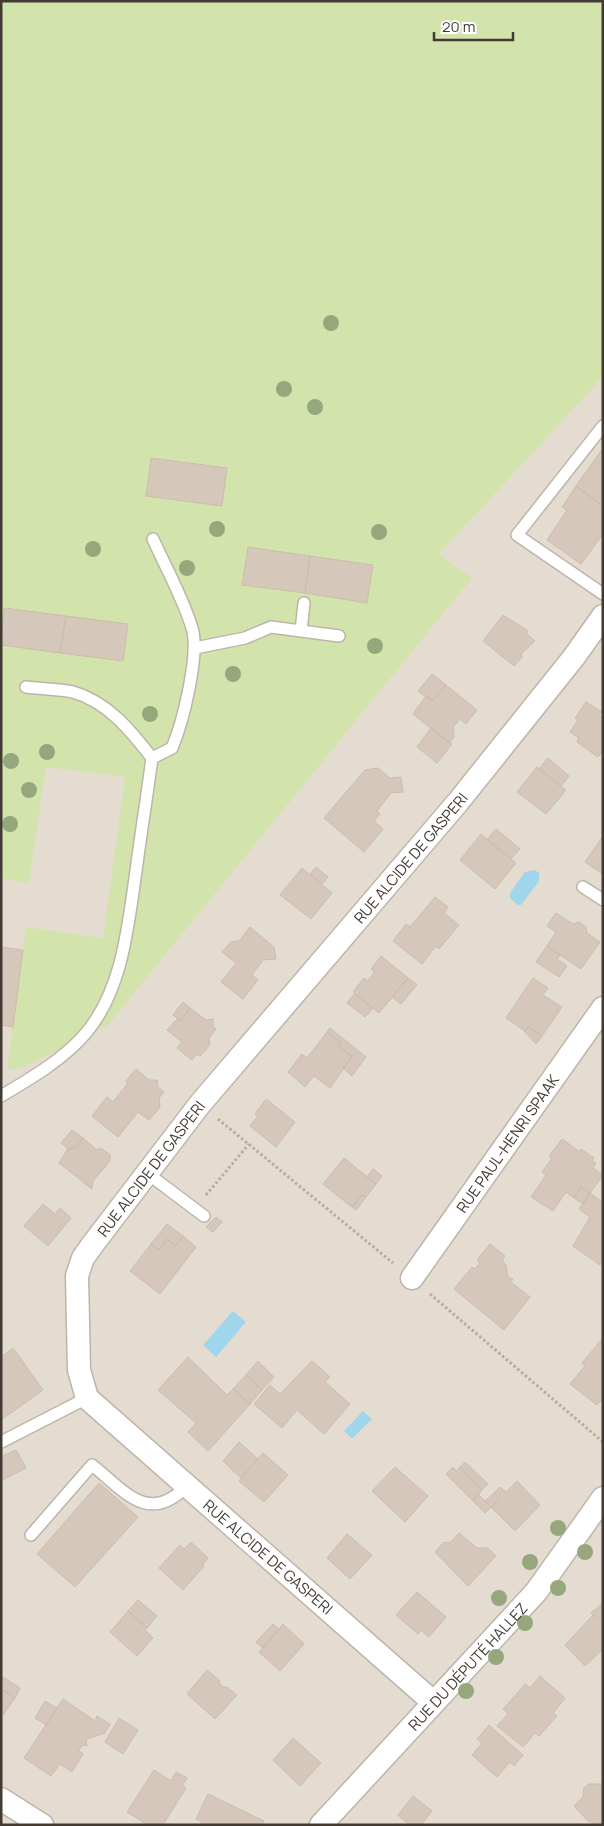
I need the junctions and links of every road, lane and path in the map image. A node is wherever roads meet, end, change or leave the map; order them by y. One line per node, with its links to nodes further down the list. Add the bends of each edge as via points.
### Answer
1 (603, 426): 3 (lane, via 517,534)
2 (153, 539): 8 (lane, via 192,629)
3 (603, 594)
4 (304, 604): 6 (lane)
5 (603, 616): 16 (street, RUE ALCIDE DE GASPERI, via 458,802 207,1096)
6 (301, 631): 7 (lane); 8 (lane, via 271,627 245,638)
7 (339, 636)
8 (194, 648): 10 (lane, via 182,724 172,748)
9 (26, 687): 10 (lane, via 73,692 106,707)
10 (152, 758): 14 (lane, via 128,927 104,1007 86,1033 56,1059)
11 (582, 887): 12 (lane)
12 (603, 900)
13 (603, 1008): 19 (street, RUE PAUL-HENRI SPAAK)
14 (1, 1096)
15 (249, 1144): 17 (path)
16 (147, 1173): 17 (lane); 20 (street, RUE ALCIDE DE GASPERI, via 83,1258 77,1276 79,1370)
17 (194, 1208): 18 (lane)
18 (204, 1216)
19 (412, 1278)
20 (87, 1398): 21 (lane); 22 (street, RUE ALCIDE DE GASPERI)
21 (1, 1442)
22 (187, 1486): 24 (lane, via 174,1499 160,1505 145,1503 133,1498 92,1465); 25 (street, RUE ALCIDE DE GASPERI)
23 (601, 1504): 25 (street, RUE DU DÉPUTÉ HALLEZ, via 536,1592)
24 (30, 1535)
25 (432, 1702): 28 (street, RUE DU DÉPUTÉ HALLEZ)
26 (1, 1799): 27 (street)
27 (42, 1825)
28 (321, 1825)

